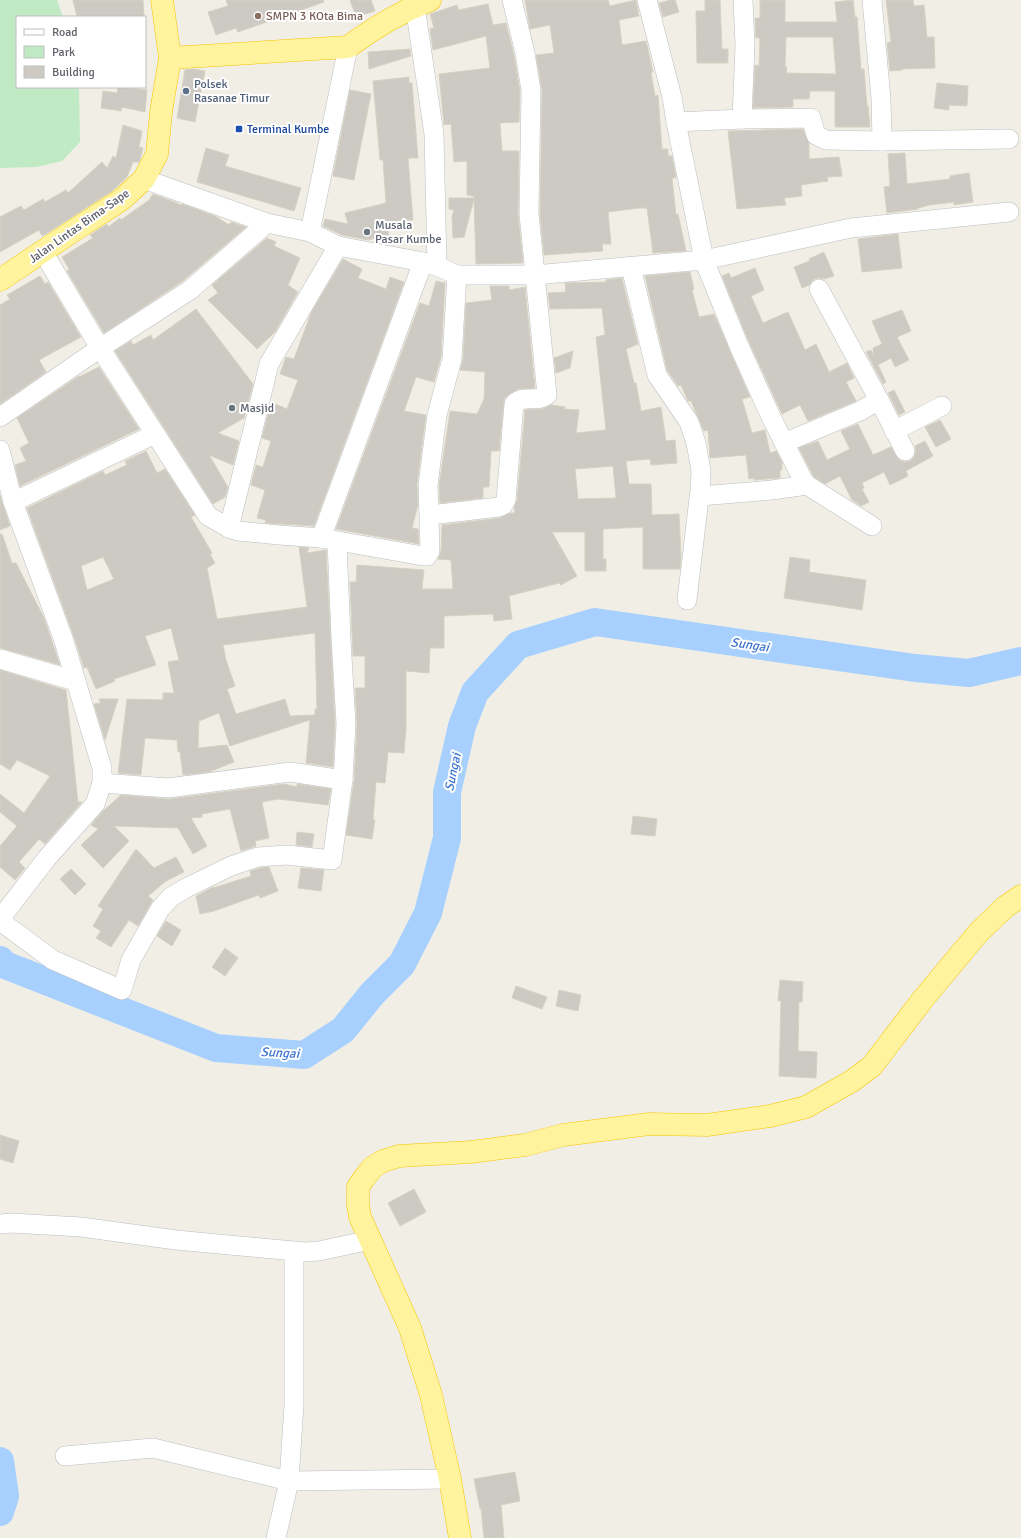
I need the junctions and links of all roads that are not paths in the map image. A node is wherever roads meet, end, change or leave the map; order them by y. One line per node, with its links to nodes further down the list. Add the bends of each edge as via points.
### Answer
1 (162, 0): 8 (highway, Jalan Lintas Bima-Sape)
2 (512, 0): 23 (street, via 531,90 528,214)
3 (648, 0): 10 (street)
4 (743, 0): 9 (street, via 745,45)
5 (872, 0): 12 (street)
6 (414, 4): 7 (highway); 20 (street, via 434,134)
7 (348, 47): 8 (highway); 16 (street)
8 (170, 58): 13 (highway, Jalan Lintas Bima-Sape, via 157,154)
9 (742, 119): 10 (street); 12 (street, via 811,118 816,135 826,140)
10 (676, 122): 19 (street)
11 (1009, 139): 12 (street)
12 (882, 141)
13 (144, 179): 15 (street); 18 (highway, Jalan Lintas Bima-Sape, via 121,200)
14 (1009, 212): 19 (street, via 850,228)
15 (267, 222): 16 (street); 26 (street, via 190,290)
16 (310, 232): 17 (street)
17 (338, 246): 20 (street); 40 (street, via 269,364)
18 (43, 252): 24 (highway, Jalan Lintas Bima-Sape); 26 (street)
19 (704, 260): 21 (street); 32 (street, via 739,346)
20 (430, 264): 22 (street); 41 (street)
21 (630, 267): 23 (street); 36 (street, via 657,375 689,422 696,443 701,471)
22 (457, 275): 23 (street); 38 (street, via 452,359 437,415 428,485)
23 (534, 275): 38 (street, via 547,395 544,398 521,398 514,404 506,500 499,507)
24 (0, 280)
25 (819, 289): 27 (street)
26 (100, 348): 29 (street); 31 (street)
27 (879, 400): 30 (street); 32 (street, via 860,411)
28 (942, 406): 30 (street)
29 (0, 417)
30 (894, 431): 34 (street)
31 (155, 434): 37 (street); 40 (street, via 208,516)
32 (784, 443): 35 (street)
33 (0, 450): 37 (street)
34 (905, 451)
35 (807, 485): 36 (street); 39 (street)
36 (700, 496): 42 (street)
37 (13, 502): 44 (street, via 63,638)
38 (430, 515): 41 (street, via 430,551 427,556)
39 (872, 526)
40 (229, 528): 41 (street)
41 (329, 540): 45 (street, via 341,639 346,724)
42 (687, 600)
43 (0, 659): 44 (street)
44 (76, 681): 46 (street, via 102,768)
45 (342, 780): 46 (street, via 290,772 168,788); 48 (street, via 332,860 287,855 258,857 231,866 171,897 146,931 131,960 122,990 53,960)
46 (102, 783): 48 (street, via 95,804 47,858)
47 (1021, 896): 50 (highway, via 1005,907 978,934 923,999 872,1066 852,1081 806,1107 770,1116 707,1125 649,1124 564,1135 525,1145 471,1152 399,1156 383,1161 373,1168 358,1187 360,1217)
48 (0, 920)
49 (0, 1224): 51 (street, via 81,1227)
50 (370, 1240): 51 (street, via 319,1251); 53 (highway, via 410,1328 431,1395)
51 (294, 1252): 54 (street, via 294,1405)
52 (65, 1456): 54 (street, via 153,1448)
53 (450, 1479): 54 (street); 56 (highway)
54 (289, 1481): 55 (street)
55 (276, 1538)
56 (460, 1538)

